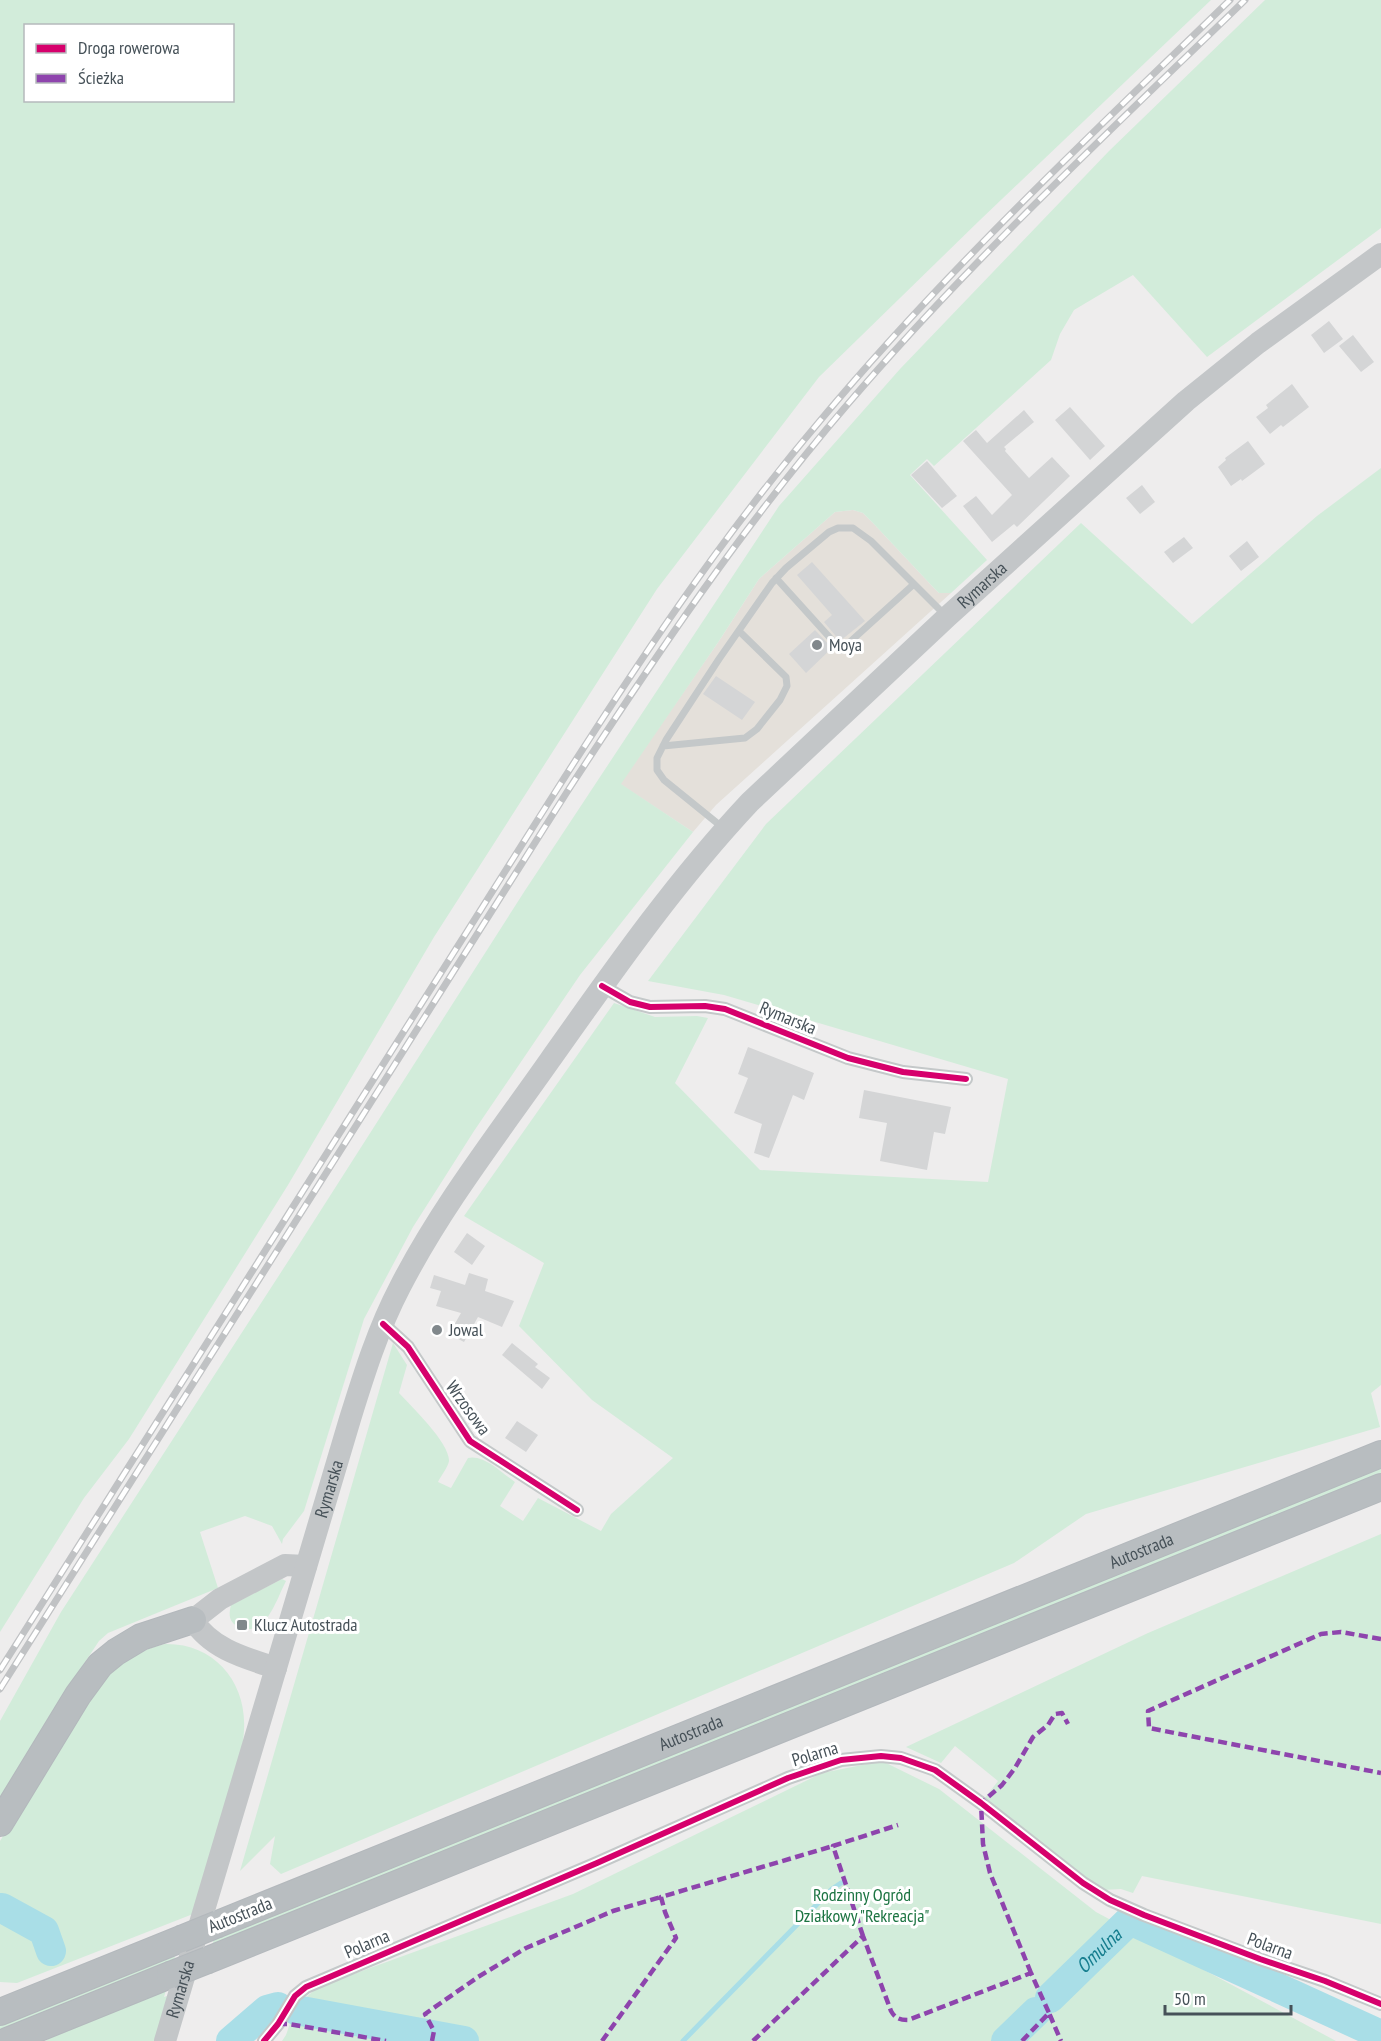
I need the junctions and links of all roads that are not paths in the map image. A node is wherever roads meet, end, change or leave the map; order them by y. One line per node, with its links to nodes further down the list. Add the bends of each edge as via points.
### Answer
1 (1381, 254): 4 (main road, Rymarska, via 1193,395)
2 (776, 578): 3 (lane, via 828,532 846,527 866,536); 3 (lane, via 841,650); 5 (lane)
3 (914, 584): 4 (lane)
4 (947, 617): 7 (main road, Rymarska)
5 (739, 631): 6 (lane); 6 (lane, via 786,677 787,686 780,700 745,738)
6 (663, 746): 7 (lane, via 656,764 659,775)
7 (725, 829): 8 (main road, Rymarska, via 660,905)
8 (602, 986): 9 (street, Rymarska, via 650,1008 725,1009 848,1058 903,1072); 10 (main road, Rymarska, via 455,1197 416,1258)
9 (966, 1079)
10 (383, 1324): 13 (street, Wrzosowa, via 408,1347 470,1441); 14 (main road, Rymarska)
11 (1381, 1454): 18 (highway, Autostrada, bridge)
12 (1381, 1487): 22 (highway, Autostrada, bridge)
13 (577, 1509)
14 (306, 1566): 15 (main road, via 285,1565 220,1599); 16 (main road, Rymarska)
15 (193, 1620): 16 (main road, via 202,1634 239,1656); 17 (highway, via 141,1637 100,1665)
16 (276, 1668): 23 (main road, Rymarska)
17 (0, 1823)
18 (59, 1988): 19 (highway, via 19,1996); 21 (highway, Autostrada)
19 (0, 1995)
20 (1381, 2004): 24 (street, Polarna, via 1110,1900 1075,1878 942,1775 901,1758 880,1756 841,1760 788,1778 324,1978 295,1996)
21 (0, 2012)
22 (13, 2039)
23 (165, 2041)
24 (264, 2041)

